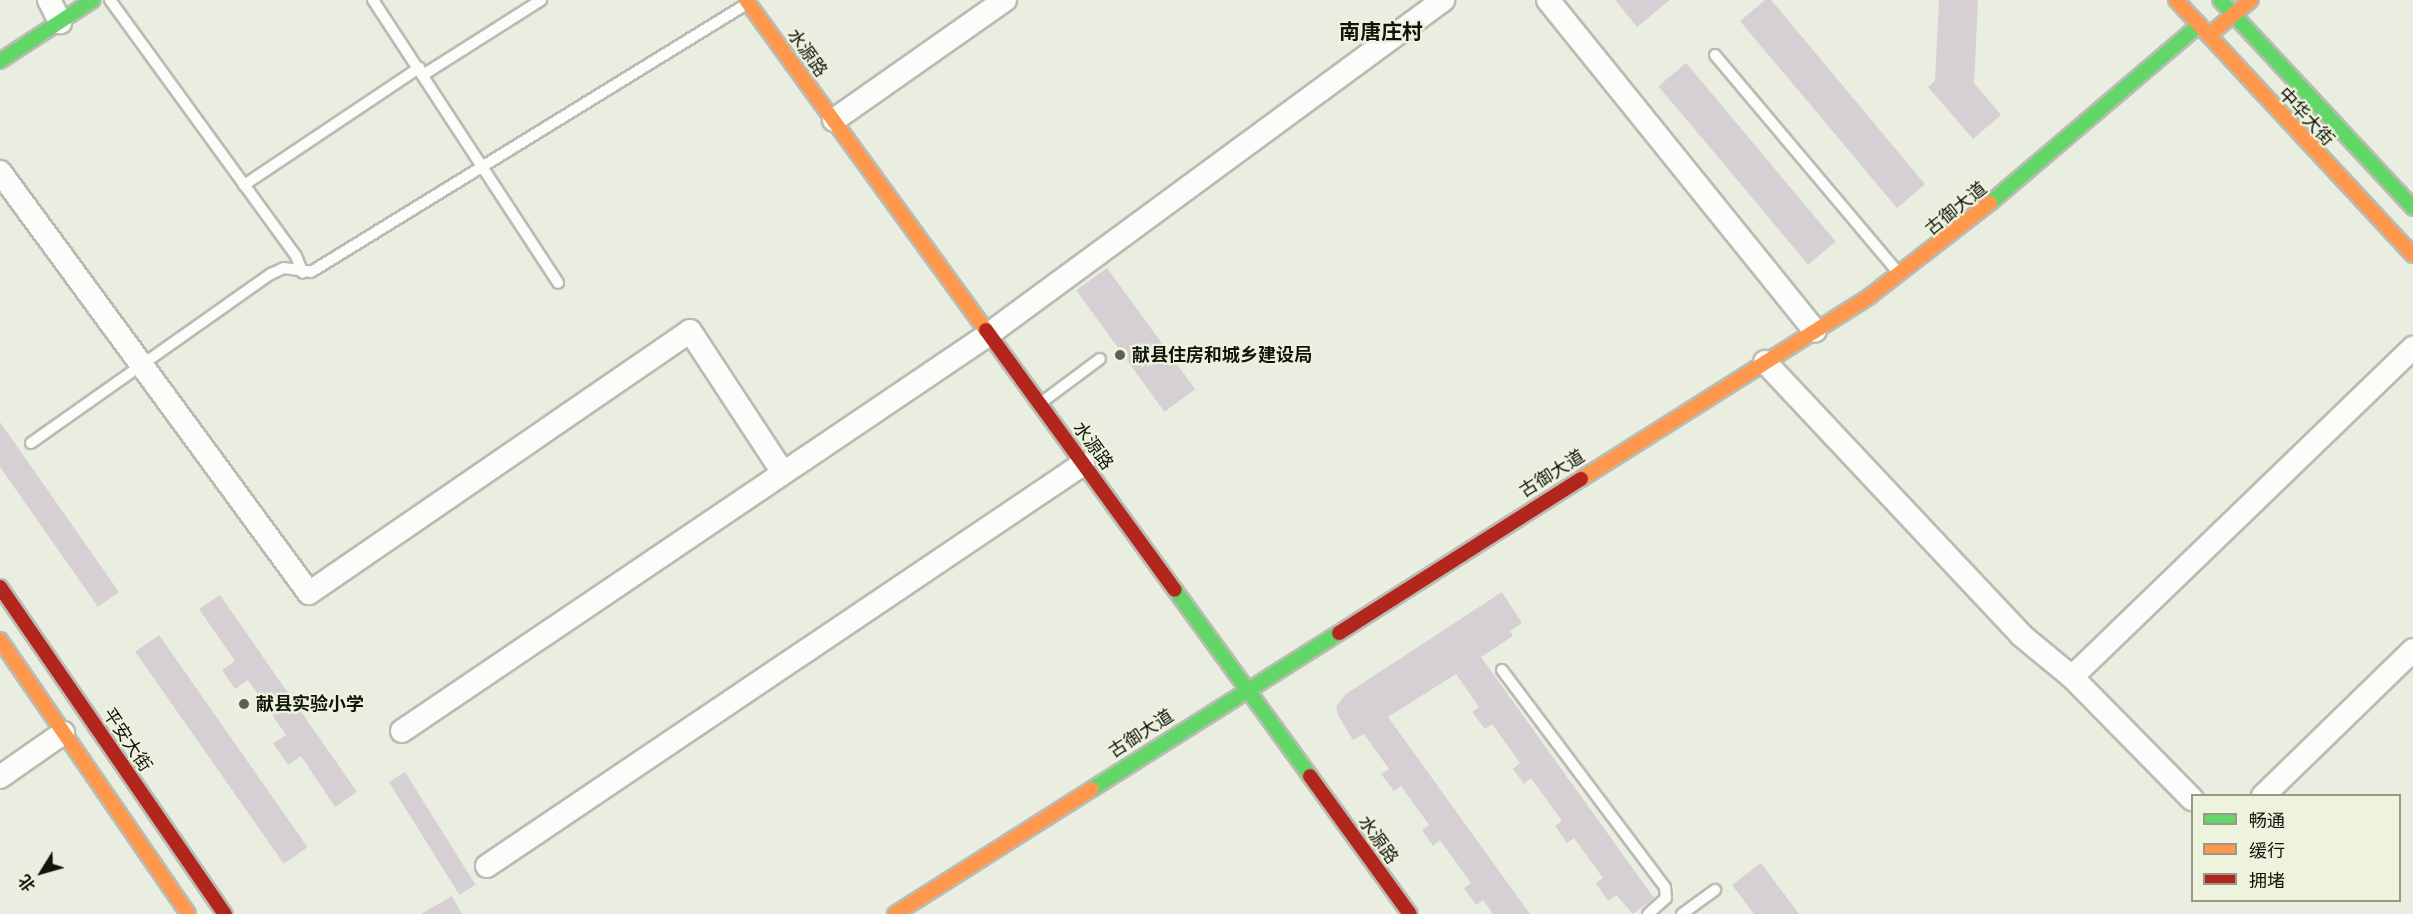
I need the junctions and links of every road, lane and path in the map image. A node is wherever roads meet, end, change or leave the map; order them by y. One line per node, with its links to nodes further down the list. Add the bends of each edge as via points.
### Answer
1 (49, 0): 16 (street)
2 (93, 0): 16 (street)
3 (110, 0): 24 (lane)
4 (373, 0): 20 (lane)
5 (541, 0): 20 (lane)
6 (1005, 0): 21 (street)
7 (1443, 0): 31 (street)
8 (1548, 0): 30 (street)
9 (2176, 0): 14 (street, 中华大街)
10 (2199, 0): 14 (street)
11 (2220, 0): 15 (street, 中华大街)
12 (2251, 0): 15 (street, 古御大道)
13 (747, 2): 21 (street, 水源路); 22 (lane)
14 (2186, 11): 17 (street, 中华大街)
15 (2234, 15): 17 (street, 古御大道); 25 (street, 中华大街)
16 (60, 22): 19 (street)
17 (2204, 31): 26 (street, 中华大街); 28 (street, 古御大道)
18 (1715, 55): 28 (lane)
19 (0, 61)
20 (421, 71): 22 (lane); 24 (lane)
21 (834, 120): 31 (street, 水源路)
22 (483, 167): 27 (lane, via 312,272); 29 (lane)
23 (0, 172): 35 (street)
24 (244, 185): 27 (lane)
25 (2413, 208)
26 (2413, 255)
27 (303, 273): 35 (lane, via 284,268 271,274)
28 (1900, 275): 30 (street, 古御大道)
29 (558, 283)
30 (1815, 331): 34 (street, 古御大道)
31 (988, 334): 36 (street, 水源路); 39 (street)
32 (2413, 348): 44 (street)
33 (1100, 359): 36 (lane)
34 (1765, 362): 44 (street, via 2021,635); 45 (street, 古御大道)
35 (141, 363): 37 (lane); 39 (street, via 309,593 690,331)
36 (1040, 404): 38 (street, 水源路)
37 (31, 443)
38 (1083, 464): 45 (street, 水源路); 51 (street)
39 (782, 471): 46 (street)
40 (0, 587): 54 (street, 平安大街)
41 (0, 640): 47 (street)
42 (2413, 650): 49 (street)
43 (1502, 670): 57 (lane, via 1665,887 1666,897)
44 (2072, 677): 50 (street)
45 (1246, 688): 55 (street, 古御大道); 56 (street, 水源路)
46 (402, 731)
47 (63, 733): 48 (street); 53 (street)
48 (0, 777)
49 (2264, 794)
50 (2191, 797)
51 (487, 866)
52 (1715, 890): 58 (lane)
53 (188, 914)
54 (225, 914)
55 (895, 914)
56 (1410, 914)
57 (1648, 914)
58 (1682, 914)

